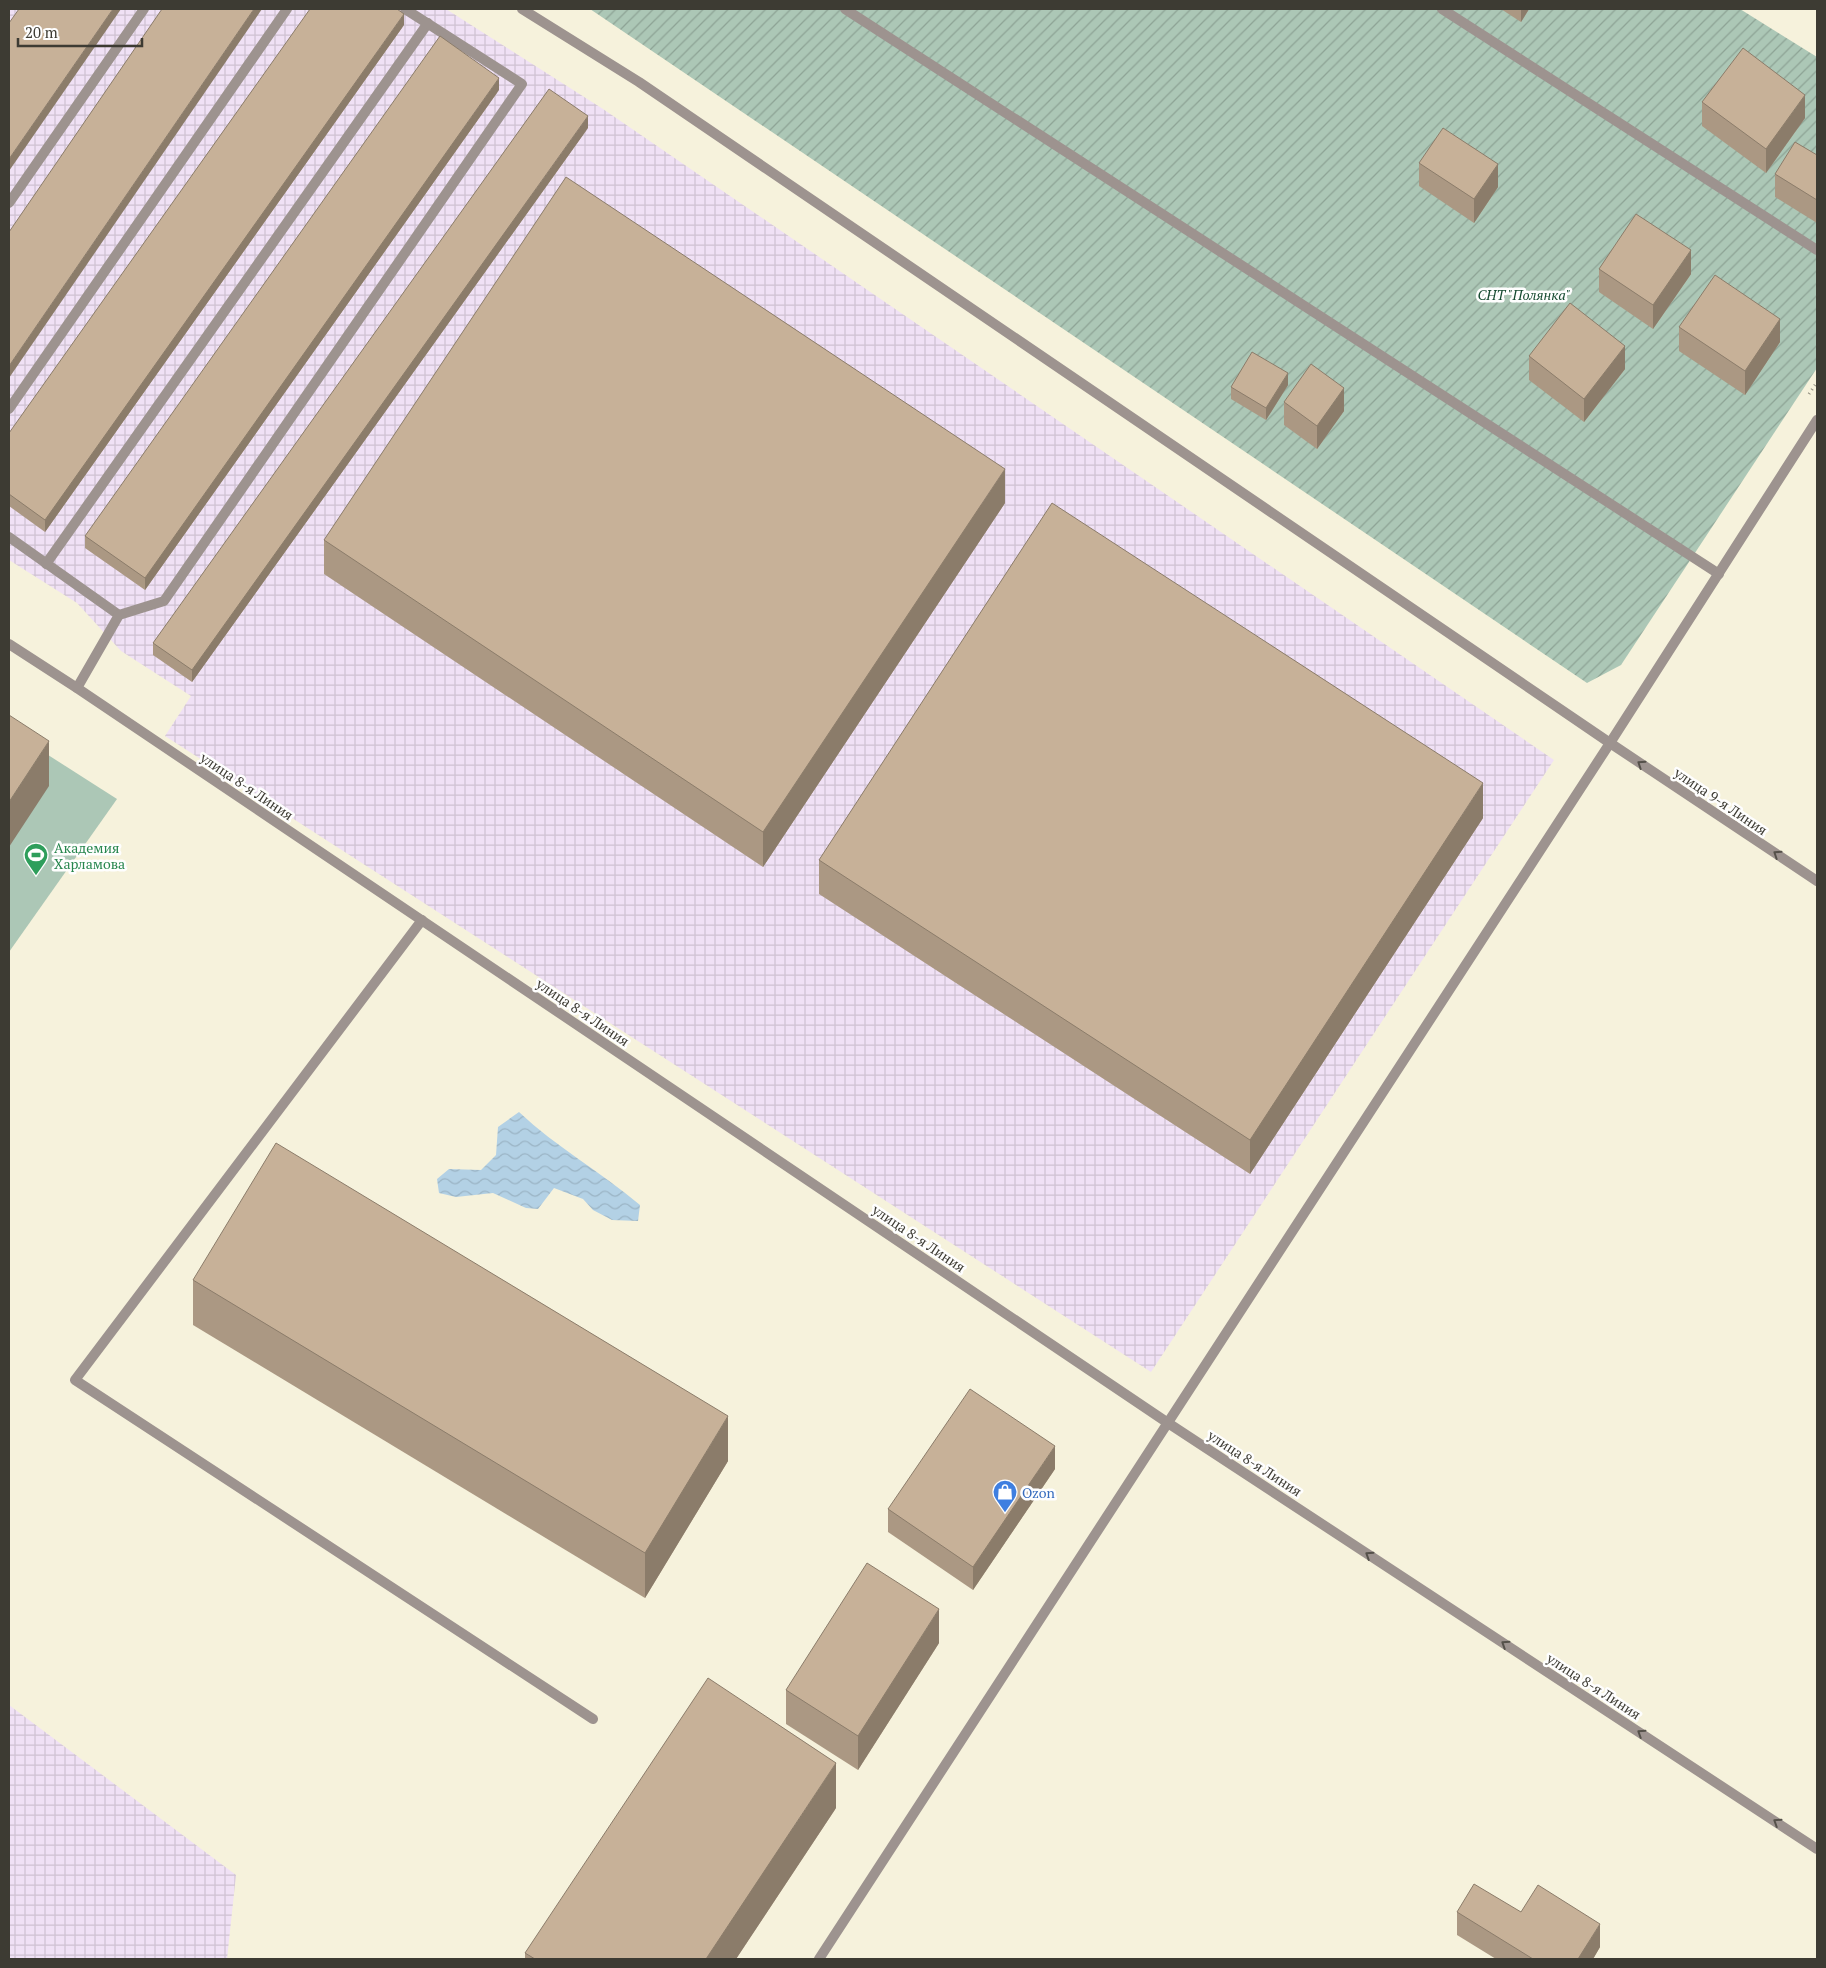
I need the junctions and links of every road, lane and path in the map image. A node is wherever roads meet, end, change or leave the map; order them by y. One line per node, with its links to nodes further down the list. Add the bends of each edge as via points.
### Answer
1 (144, 9): 8 (street)
2 (287, 9): 10 (street)
3 (405, 9): 7 (street)
4 (522, 9): 18 (street, улица 9-я Линия, via 638,82)
5 (845, 9): 14 (street)
6 (1442, 9): 9 (street)
7 (428, 23): 13 (street); 15 (street, via 522,84 164,601)
8 (9, 203)
9 (1817, 250)
10 (9, 409)
11 (1817, 420): 14 (street)
12 (9, 538): 13 (street)
13 (46, 564): 15 (street)
14 (1719, 574): 18 (street)
15 (119, 616): 17 (street)
16 (9, 644): 17 (street, улица 8-я Линия)
17 (77, 688): 20 (street, улица 8-я Линия)
18 (1610, 743): 19 (street, улица 9-я Линия, one-way to 18); 21 (street)
19 (1817, 881)
20 (422, 920): 21 (street, улица 8-я Линия); 22 (street, via 75,1380)
21 (1168, 1423): 23 (street, улица 8-я Линия, one-way to 21); 24 (street)
22 (593, 1719)
23 (1817, 1849)
24 (819, 1959)

